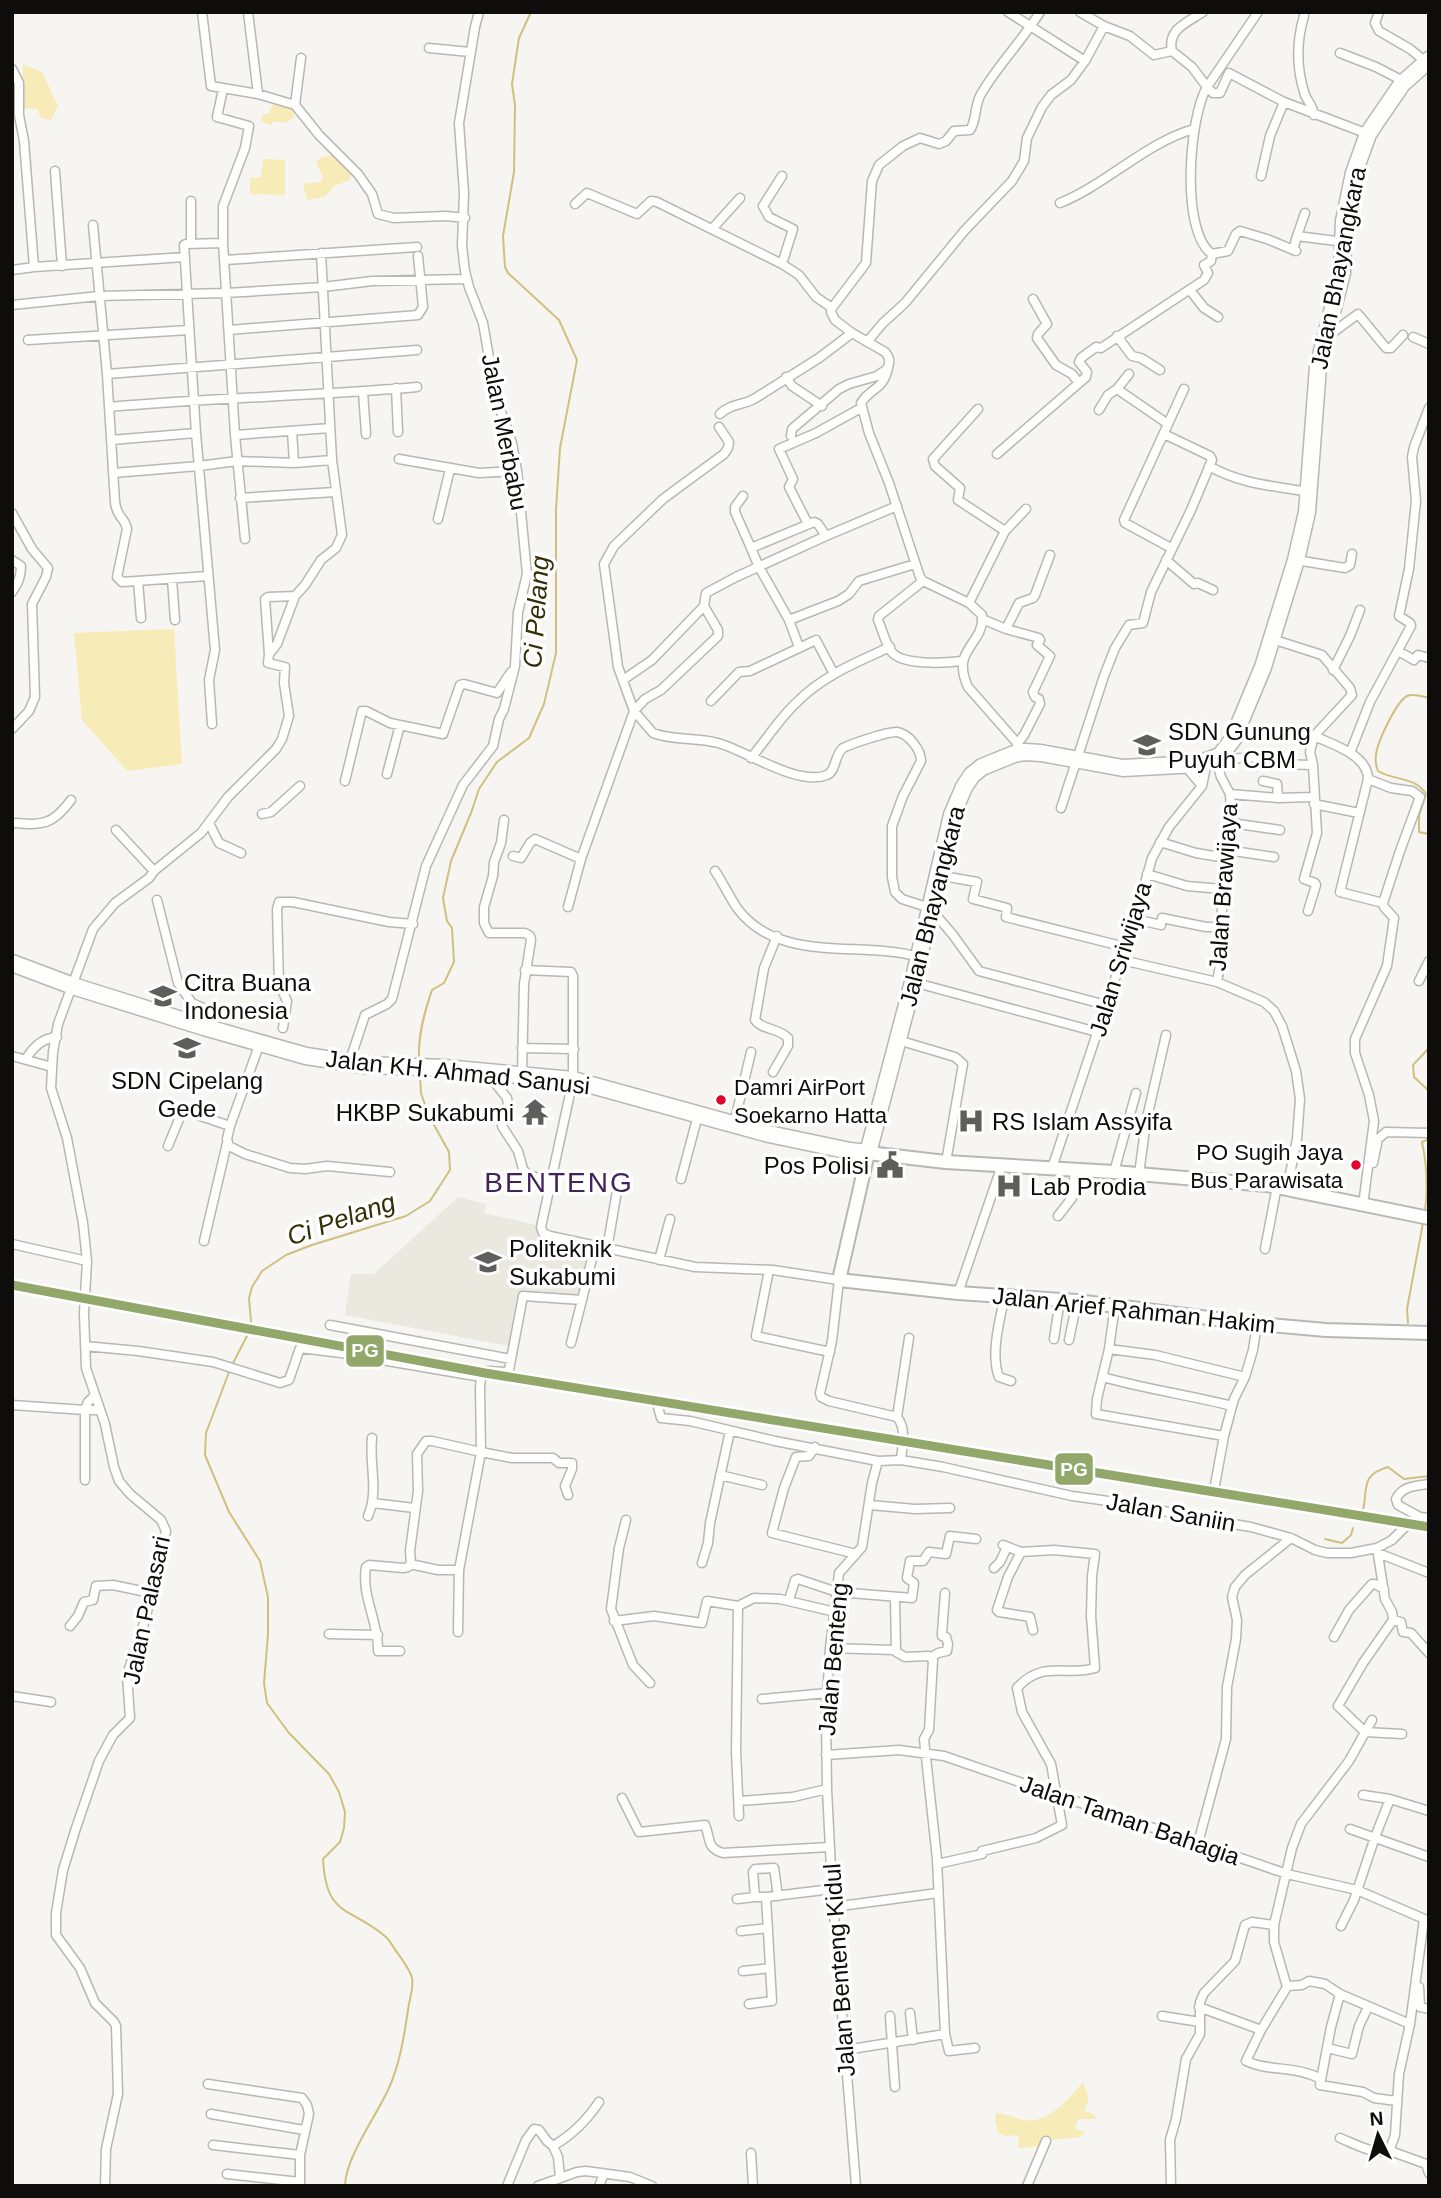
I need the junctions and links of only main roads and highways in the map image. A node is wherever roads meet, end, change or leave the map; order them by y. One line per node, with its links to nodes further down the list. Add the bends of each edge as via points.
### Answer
1 (1428, 61): 3 (highway, Jalan Bhayangkara, via 1405,82 1368,134 1354,173 1347,199 1342,273 1315,385 1307,512 1263,667 1233,739 1213,761 1185,766 1123,768 1021,748 972,775 951,815)
2 (12, 963): 3 (highway, Jalan KH. Ahmad Sanusi, via 73,986 306,1056 573,1080 783,1137)
3 (868, 1153): 4 (main road, via 1282,1187); 5 (main road, Jalan Arief Rahman Hakim, via 839,1280 1060,1299 1257,1324)
4 (1423, 1217)
5 (1429, 1332)

